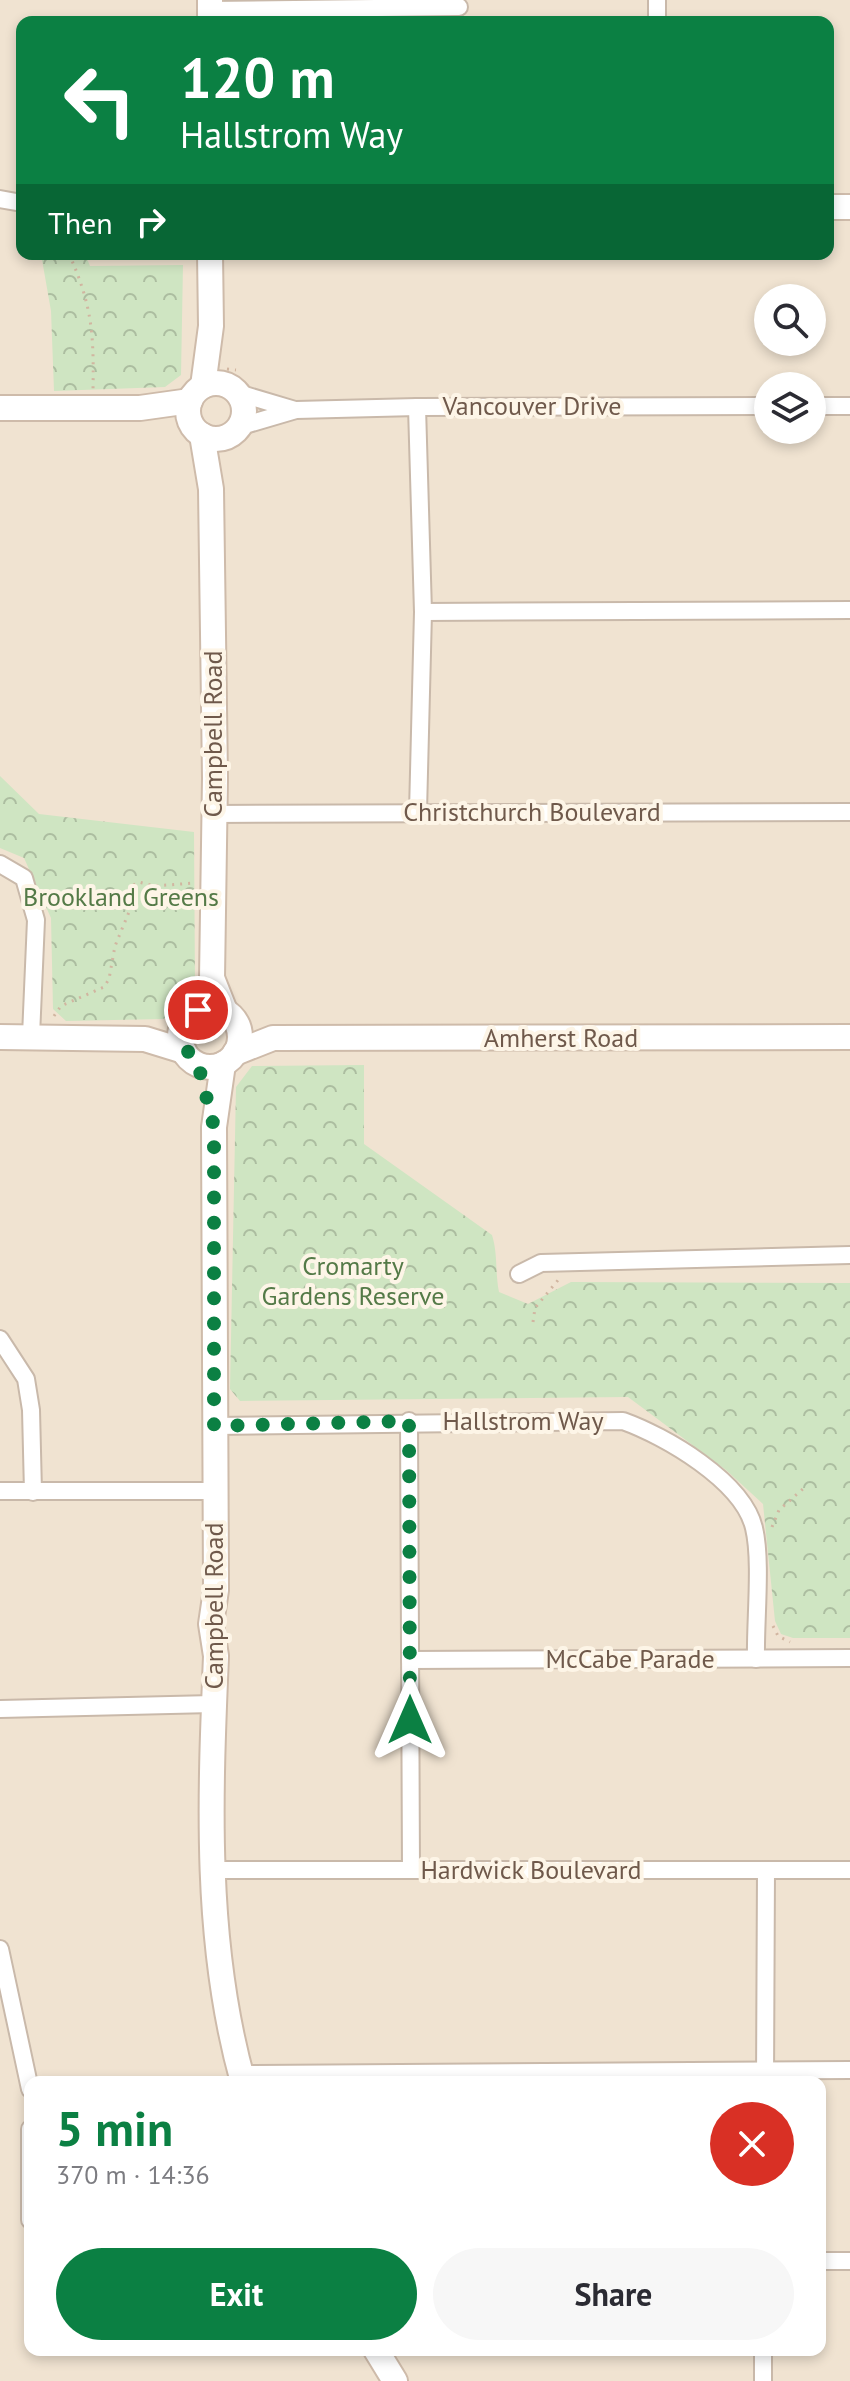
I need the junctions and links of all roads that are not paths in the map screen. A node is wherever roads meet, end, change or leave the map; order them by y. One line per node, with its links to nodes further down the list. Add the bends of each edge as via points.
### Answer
1 (459, 7): 2 (street)
2 (210, 11)
3 (210, 260): 4 (street, Campbell Road)
4 (211, 326): 5 (street, Campbell Road); 12 (street, Campbell Road)
5 (234, 390): 11 (street, Vancouver Drive); 12 (street, via 217,383); 13 (street, Campbell Road, via 244,407)
6 (754, 406): 9 (street, Vancouver Drive)
7 (826, 406): 8 (street)
8 (850, 406)
9 (417, 407): 11 (street, Vancouver Drive); 16 (street)
10 (0, 408): 12 (street)
11 (296, 410): 13 (street, Vancouver Drive)
12 (196, 411): 13 (street, via 217,439); 14 (street, Campbell Road)
13 (235, 431): 14 (street, Campbell Road)
14 (211, 489): 19 (street, Campbell Road)
15 (850, 610): 16 (street)
16 (423, 612): 17 (street)
17 (418, 812): 18 (street, Christchurch Boulevard); 19 (street, Christchurch Boulevard)
18 (850, 812)
19 (214, 814): 21 (street, Campbell Road)
20 (0, 864): 24 (street, via 24,878 36,920)
21 (212, 978): 22 (street, Campbell Road); 23 (street, Campbell Road)
22 (229, 1014): 23 (street, Amherst Road, via 207,1007); 27 (street, Amherst Road); 30 (street, via 240,1035)
23 (190, 1018): 28 (street, Amherst Road); 29 (street)
24 (31, 1036): 25 (street, Amherst Road); 28 (street, Amherst Road)
25 (0, 1037)
26 (850, 1037): 27 (street, Amherst Road)
27 (273, 1038): 30 (street, Amherst Road)
28 (145, 1039): 29 (street, Amherst Road)
29 (191, 1058): 30 (street, Amherst Road); 31 (street, Campbell Road)
30 (229, 1059): 31 (street, Campbell Road)
31 (214, 1127): 36 (street, Campbell Road)
32 (850, 1255): 33 (street, via 541,1263)
33 (519, 1274)
34 (0, 1339): 39 (street, via 26,1379)
35 (409, 1421): 36 (street, Hallstrom Way); 41 (street, Hallstrom Way, via 623,1421 652,1432 694,1460 731,1489 754,1529); 42 (street)
36 (214, 1426): 38 (street, Campbell Road)
37 (0, 1491): 39 (street)
38 (213, 1491): 39 (street); 43 (street, Campbell Road)
39 (33, 1492)
40 (850, 1658): 41 (street, McCabe Parade)
41 (756, 1659): 42 (street, McCabe Parade)
42 (410, 1660): 46 (street)
43 (213, 1704): 44 (street); 45 (street, Campbell Road)
44 (0, 1709)
45 (213, 1870): 46 (street, Hardwick Boulevard); 52 (street, Campbell Road, via 222,1992)
46 (411, 1870): 47 (street, Hardwick Boulevard)
47 (766, 1870): 48 (street, Hardwick Boulevard); 54 (street)
48 (850, 1870)
49 (1, 1959): 51 (street)
50 (850, 2070): 54 (street)
51 (27, 2076)
52 (242, 2076)
53 (484, 2076): 54 (street)
54 (765, 2076)
55 (826, 2261): 56 (street)
56 (850, 2261)
57 (380, 2356): 59 (street)
58 (763, 2356): 60 (street)
59 (395, 2381)
60 (763, 2381)

